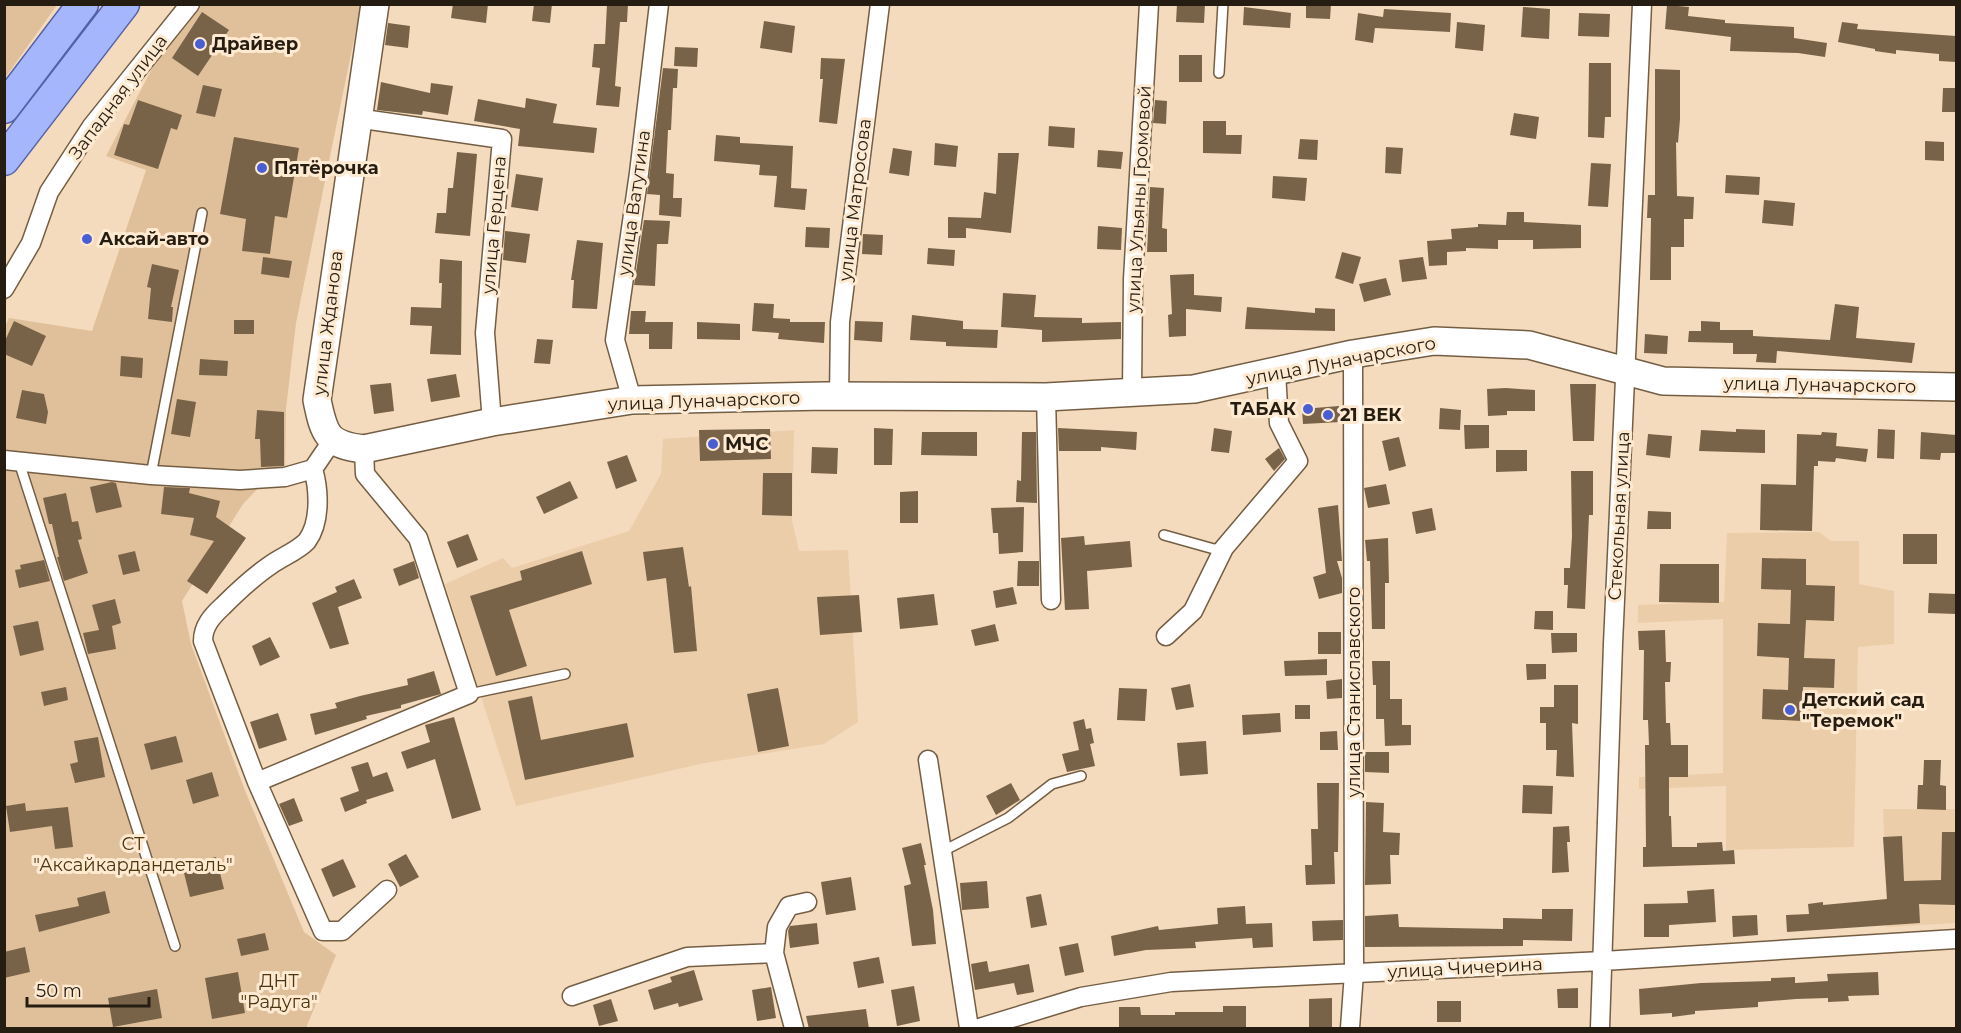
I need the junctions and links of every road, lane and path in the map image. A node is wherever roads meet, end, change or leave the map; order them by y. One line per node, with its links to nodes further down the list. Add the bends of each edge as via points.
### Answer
1 (83, 4): 11 (main road)
2 (124, 4): 13 (main road)
3 (190, 4): 15 (street, Западная улица, via 92,126 49,192 32,243)
4 (375, 4): 12 (main road, улица Жданова)
5 (659, 4): 23 (street, улица Ватутина, via 615,340)
6 (880, 4): 21 (street, улица Матросова, via 840,322)
7 (1149, 4): 20 (street, улица Ульяны Громовой, via 1133,279)
8 (1223, 4): 10 (lane)
9 (1642, 4): 17 (street, Стекольная улица)
10 (1219, 73)
11 (4, 108)
12 (356, 118): 24 (street, улица Герцена, via 502,138 485,333); 25 (main road, улица Жданова, via 317,400 322,428)
13 (4, 160)
14 (202, 213): 29 (lane)
15 (4, 289)
16 (1353, 354): 17 (main road, улица Луначарского, via 1434,341 1529,345); 18 (main road, улица Луначарского); 46 (street, улица Станиславского)
17 (1625, 371): 19 (main road, улица Луначарского, via 1663,381); 45 (street, Стекольная улица)
18 (1276, 372): 20 (main road, улица Луначарского, via 1194,389); 31 (street, via 1279,423 1298,461)
19 (1956, 387)
20 (1132, 393): 22 (main road, улица Луначарского)
21 (839, 397): 22 (main road, улица Луначарского); 23 (main road, улица Луначарского)
22 (1046, 397): 32 (street)
23 (632, 400): 24 (main road, улица Луначарского)
24 (492, 422): 26 (main road, улица Луначарского)
25 (332, 441): 26 (main road, улица Луначарского); 28 (street)
26 (364, 449): 35 (street, via 365,474 418,538)
27 (12, 461): 29 (street); 43 (lane)
28 (313, 469): 29 (street, via 285,477 240,480); 38 (street, via 317,503 314,526 306,542 243,586 203,631 203,641)
29 (151, 475)
30 (1164, 535): 31 (lane, via 1214,549)
31 (1224, 548): 33 (street, via 1193,611)
32 (1051, 600)
33 (1166, 636)
34 (565, 674): 35 (lane)
35 (468, 694): 38 (street)
36 (928, 760): 39 (street)
37 (1081, 776): 39 (lane, via 1052,784 1008,818)
38 (257, 782): 40 (street, via 323,931 342,931)
39 (943, 851): 49 (street)
40 (387, 890)
41 (807, 902): 44 (street, via 789,906 777,927)
42 (1956, 939): 45 (street, улица Чичерина)
43 (175, 946)
44 (774, 952): 47 (street, via 687,957); 48 (street)
45 (1602, 961): 46 (street, улица Чичерина); 52 (street, Стекольная улица)
46 (1354, 974): 50 (street, улица Чичерина, via 1171,982 1081,997); 51 (street, улица Станиславского)
47 (572, 996)
48 (794, 1029)
49 (969, 1029)
50 (979, 1029)
51 (1350, 1029)
52 (1600, 1029)

